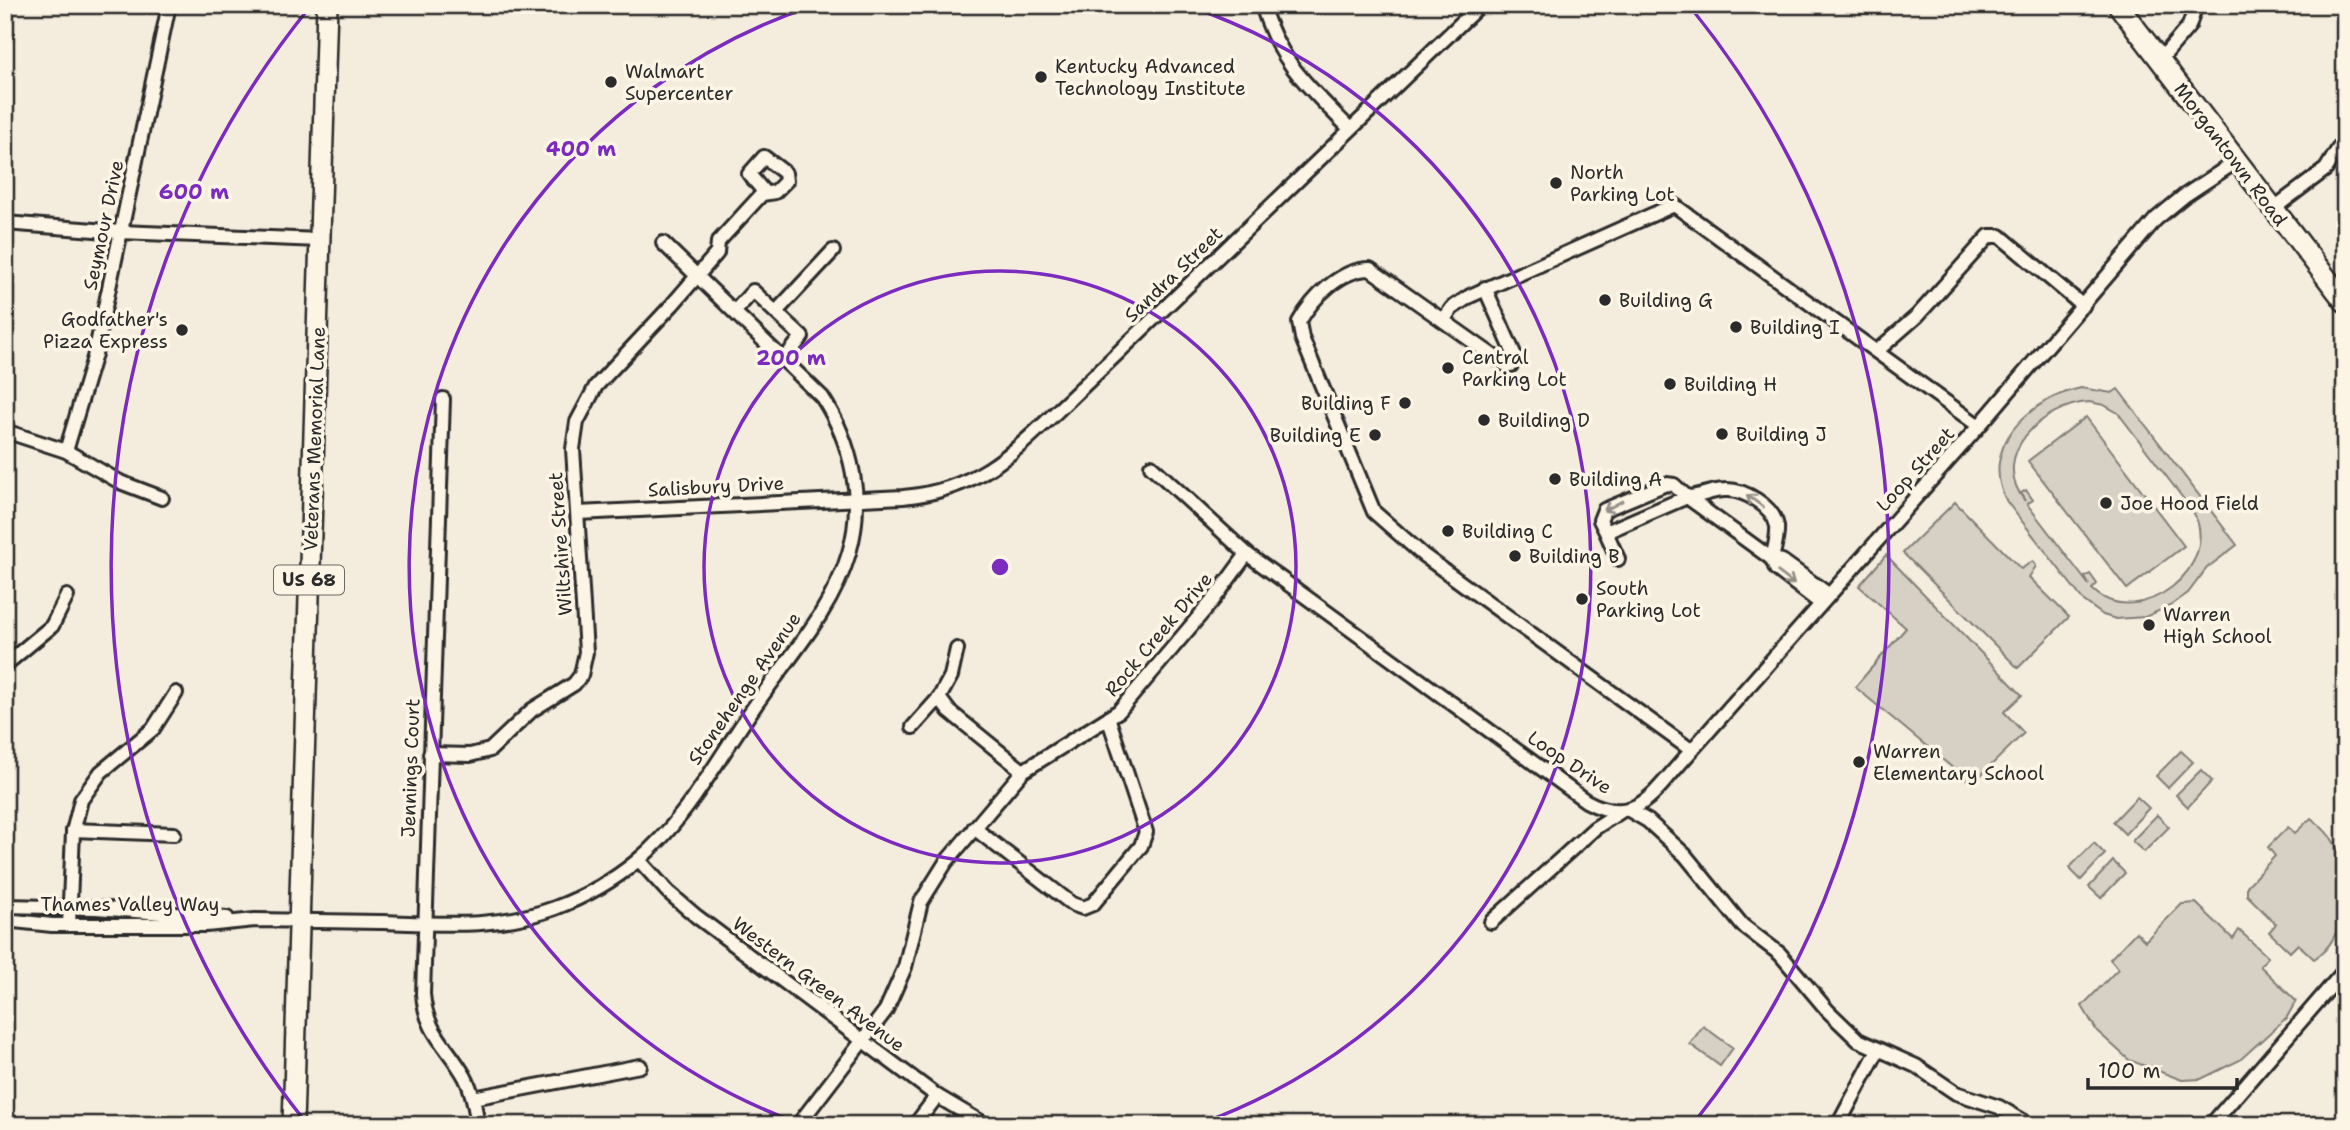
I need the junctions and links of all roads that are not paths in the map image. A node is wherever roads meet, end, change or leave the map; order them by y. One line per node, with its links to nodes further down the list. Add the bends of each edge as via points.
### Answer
1 (169, 5): 14 (street, Seymour Drive)
2 (327, 5): 15 (main road, Veterans Memorial Lane / US 68)
3 (1262, 5): 8 (street, via 1282,55)
4 (1480, 5): 8 (street, Sandra Street)
5 (2118, 5): 7 (main road, Morgantown Road)
6 (2196, 5): 7 (street, via 2189,26)
7 (2160, 60): 10 (main road, Morgantown Road)
8 (1350, 129): 35 (street, Sandra Street, via 996,466 941,492)
9 (2345, 138): 12 (street, via 2326,169)
10 (2237, 161): 12 (main road, Morgantown Road); 21 (street, Loop Street, via 2156,219)
11 (765, 193): 18 (street, Wiltshire Street, via 718,242 717,253)
12 (2273, 209): 20 (main road, Morgantown Road)
13 (5, 223): 14 (street)
14 (120, 232): 15 (street); 30 (street, Seymour Drive, via 95,354)
15 (320, 240): 62 (main road, Veterans Memorial Lane / US 68)
16 (663, 243): 18 (street, Stonehenge Avenue)
17 (832, 251): 23 (street)
18 (697, 275): 22 (street, Stonehenge Avenue); 37 (street, Wiltshire Street, via 596,386 581,409 573,449)
19 (1485, 288): 24 (street, via 1460,301); 24 (street, via 1516,356 1511,365); 25 (street, via 1674,205)
20 (2345, 302)
21 (2082, 306): 25 (street, via 2000,236 1989,236 1917,316); 28 (street, Loop Street)
22 (735, 311): 23 (street, via 753,291); 26 (street, Stonehenge Avenue)
23 (776, 312): 26 (street, via 802,337)
24 (1444, 319): 50 (street, via 1378,273 1362,269 1342,276 1299,322 1374,512 1423,555)
25 (1877, 351): 28 (street)
26 (785, 358): 35 (street, Stonehenge Avenue, via 822,397 836,420 850,457)
27 (443, 399): 51 (street, Jennings Court)
28 (1979, 426): 43 (street, Loop Street)
29 (5, 431): 30 (street)
30 (65, 450): 34 (street, via 120,482)
31 (1151, 466): 39 (street, Loop Drive)
32 (1708, 494): 33 (street); 36 (street); 41 (street, one-way to 32, via 1777,527 1767,510 1745,493 1721,490)
33 (1687, 497): 36 (street); 38 (street); 38 (street, one-way to 38, via 1666,484 1610,506 1601,514)
34 (162, 498)
35 (855, 498): 37 (street, Salisbury Drive); 57 (street, Stonehenge Avenue, via 850,552 825,607 682,810)
36 (1705, 511): 41 (street)
37 (578, 513): 51 (street, Wiltshire Street, via 586,652 581,674 564,691 532,710 490,750 470,755)
38 (1606, 531): 40 (street)
39 (1248, 554): 48 (street, Rock Creek Drive, via 1189,630); 53 (street, Loop Drive, via 1586,801 1604,810)
40 (1618, 559)
41 (1772, 559): 43 (street, via 1776,569)
42 (67, 596): 45 (street, via 52,626)
43 (1824, 599): 50 (street, Loop Street)
44 (957, 649): 47 (street, via 951,676)
45 (5, 665)
46 (176, 693): 55 (street, via 153,729 93,780 81,800)
47 (939, 698): 49 (street); 52 (street)
48 (1108, 720): 52 (street, Rock Creek Drive); 54 (street, via 1146,832 1141,846 1093,904 1083,908 1072,904)
49 (913, 727)
50 (1691, 750): 53 (street, Loop Street, via 1645,803)
51 (430, 754): 64 (street, Jennings Court)
52 (1023, 771): 54 (street, Rock Creek Drive)
53 (1625, 811): 63 (street, Loop Street, via 1595,828); 68 (street, Loop Drive, via 1648,821 1685,855 1742,925 1783,958 1836,1020)
54 (974, 828): 67 (street, Rock Creek Drive, via 921,902 897,991)
55 (73, 830): 56 (street); 59 (street)
56 (174, 834)
57 (639, 860): 64 (street, Stonehenge Avenue, via 586,894 525,918); 67 (street, Western Green Avenue, via 676,900)
58 (5, 906): 59 (street, Thames Valley Way)
59 (70, 907): 61 (street, Thames Valley Way); 65 (street)
60 (5, 920): 65 (street, Thames Valley Way)
61 (255, 920): 62 (street, Thames Valley Way); 65 (street, Thames Valley Way, via 220,925)
62 (299, 920): 64 (street, Stonehenge Avenue); 72 (main road, Veterans Memorial Lane / US 68)
63 (1491, 922)
64 (423, 924): 71 (street, Jennings Court, via 427,1019 461,1070)
65 (69, 925)
66 (2345, 970): 79 (street)
67 (863, 1042): 70 (street, Western Green Avenue); 74 (street, Rock Creek Drive)
68 (1878, 1050): 77 (street); 78 (street, Loop Drive, via 1916,1066 1956,1093 2000,1107)
69 (640, 1066): 71 (street)
70 (937, 1096): 75 (street); 76 (street, Western Green Avenue)
71 (473, 1098): 73 (street, Jennings Court)
72 (293, 1125)
73 (478, 1125)
74 (798, 1125)
75 (915, 1125)
76 (986, 1125)
77 (1838, 1125)
78 (2030, 1125)
79 (2211, 1125)

